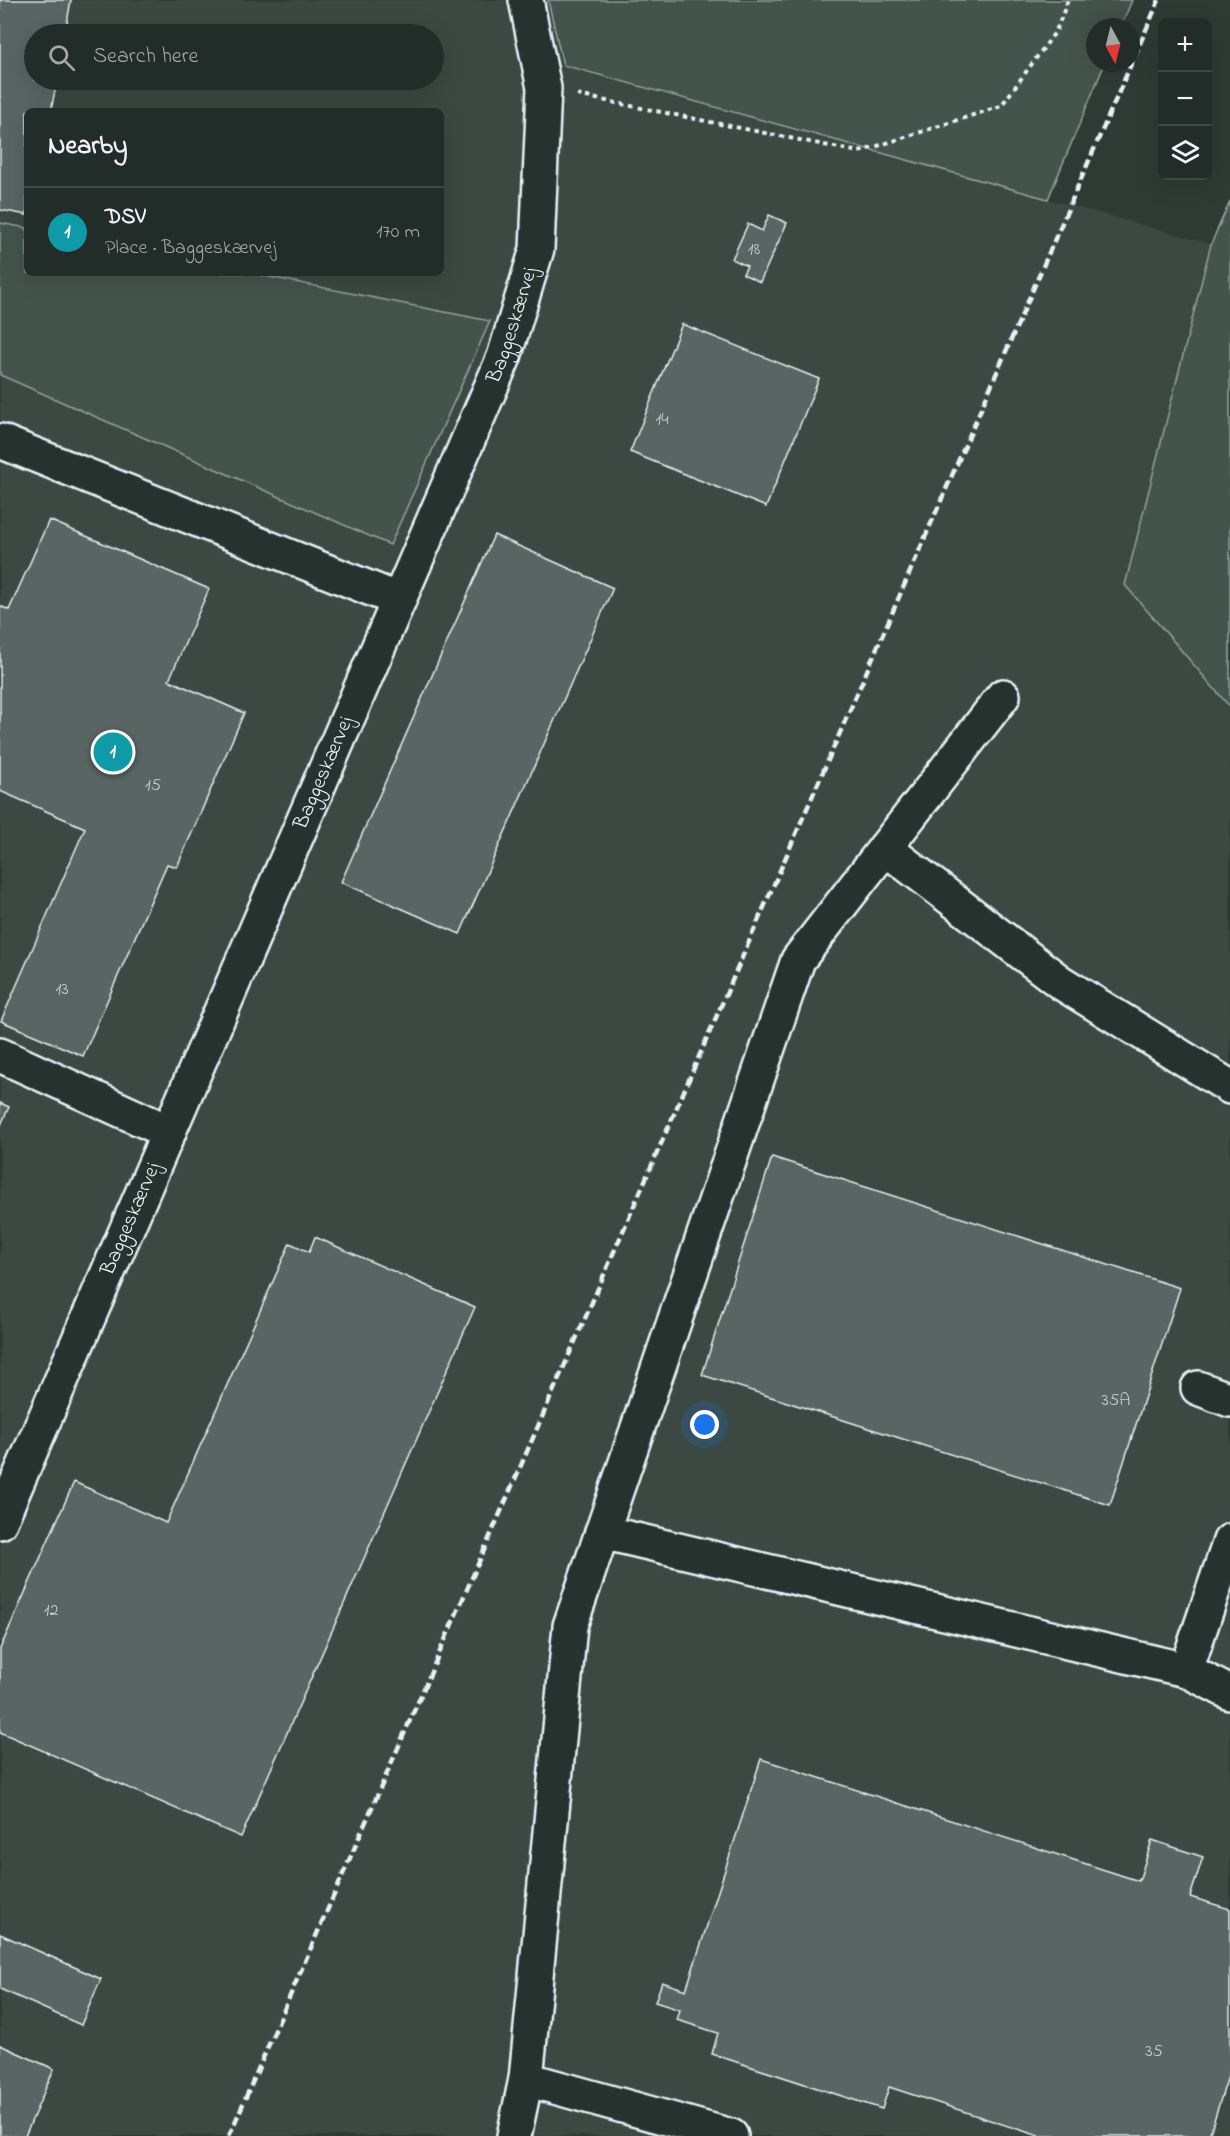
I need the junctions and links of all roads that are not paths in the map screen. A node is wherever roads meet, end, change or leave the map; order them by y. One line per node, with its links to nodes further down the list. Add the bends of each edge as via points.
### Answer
1 (526, 0): 3 (street, Baggeskærvej, via 544,88 537,249 504,357)
2 (0, 441): 3 (street)
3 (399, 600): 8 (street, Baggeskærvej)
4 (1003, 696): 5 (street)
5 (885, 848): 7 (street, via 1060,982); 12 (street, via 798,960)
6 (0, 1055): 8 (street)
7 (1230, 1087)
8 (169, 1132): 11 (street, Baggeskærvej)
9 (1198, 1388): 10 (street)
10 (1230, 1400)
11 (0, 1522)
12 (602, 1532): 14 (street); 16 (street, via 570,1626)
13 (1230, 1541): 14 (street)
14 (1186, 1670): 15 (street)
15 (1230, 1693)
16 (526, 2079): 17 (street); 18 (street)
17 (514, 2136)
18 (731, 2136)

